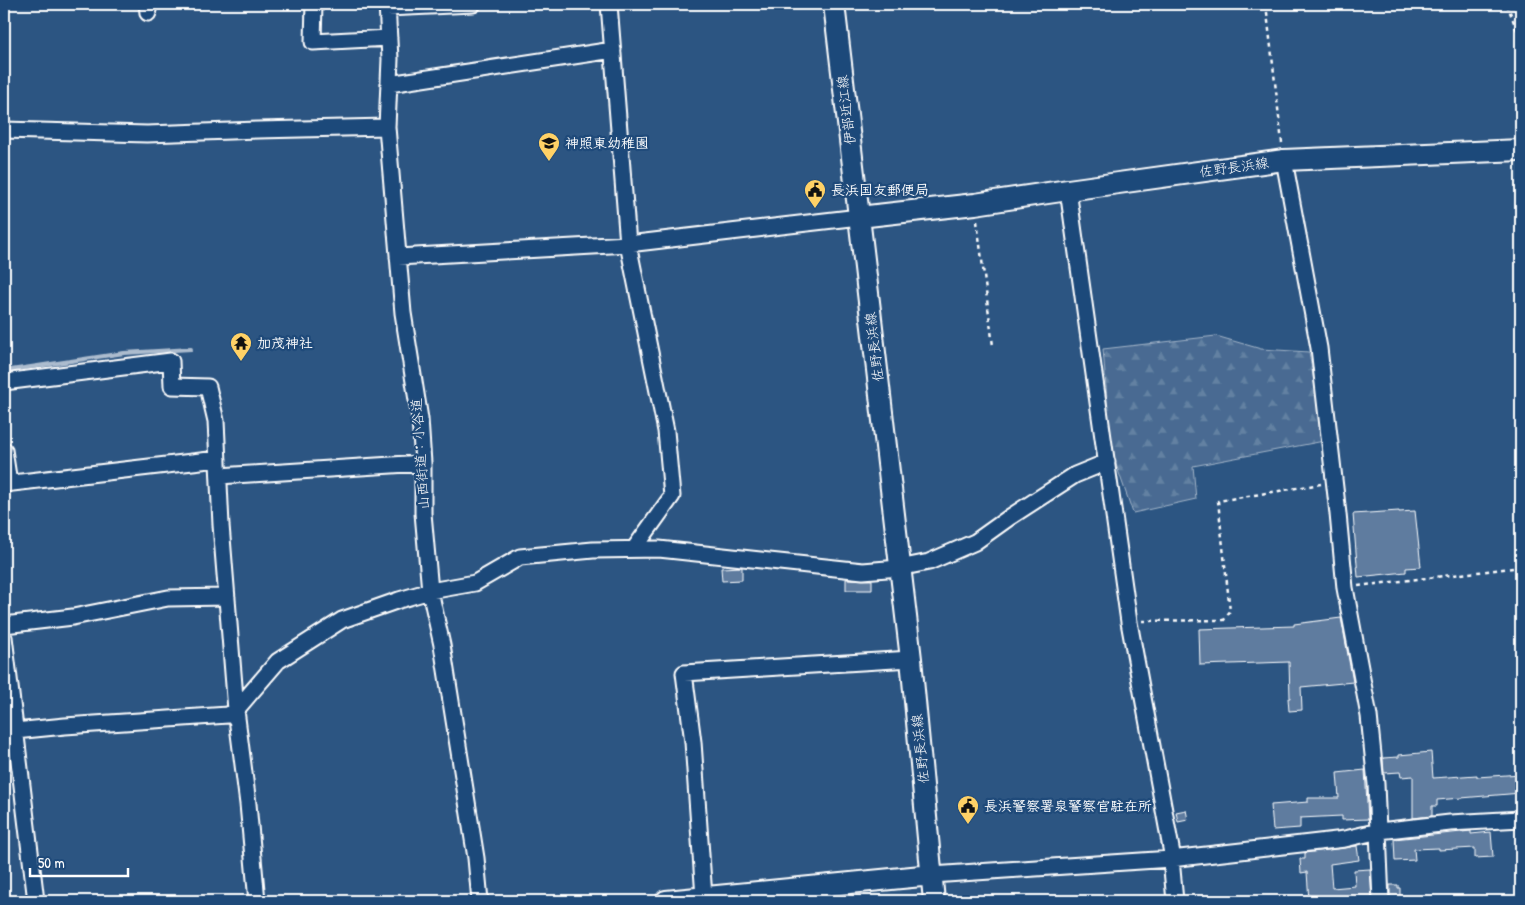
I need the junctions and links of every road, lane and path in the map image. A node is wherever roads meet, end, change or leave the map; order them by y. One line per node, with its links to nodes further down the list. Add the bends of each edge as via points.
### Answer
1 (314, 4): 8 (street, via 313,42)
2 (474, 4): 7 (street)
3 (610, 4): 10 (street)
4 (834, 4): 18 (main road, 伊部近江線)
5 (1266, 4): 15 (path)
6 (1507, 4): 9 (path)
7 (387, 6): 8 (street, 山西街道：小谷道)
8 (389, 38): 11 (street, 山西街道：小谷道)
9 (1521, 41)
10 (613, 50): 11 (street); 19 (street)
11 (389, 84): 12 (street, 山西街道：小谷道)
12 (387, 128): 13 (street, via 147,134); 20 (street, 山西街道：小谷道)
13 (4, 130)
14 (1521, 150): 15 (main road, 佐野長浜線)
15 (1284, 160): 16 (main road, 佐野長浜線); 28 (street, via 1319,348)
16 (1068, 190): 17 (main road, 佐野長浜線); 25 (street)
17 (975, 204): 18 (main road, 佐野長浜線); 21 (path)
18 (859, 217): 19 (street); 32 (main road, 佐野長浜線)
19 (628, 244): 20 (street); 30 (street, via 666,431 672,496)
20 (398, 257): 26 (street, 山西街道：小谷道)
21 (993, 346)
22 (4, 382): 24 (street, via 171,361 172,386 208,387 216,421)
23 (4, 450): 29 (street)
24 (218, 459): 27 (street); 29 (street)
25 (1107, 462): 32 (street, via 1075,475 975,542 929,562); 36 (street)
26 (423, 463): 27 (street); 34 (street, 山西街道：小谷道, via 423,513)
27 (219, 476): 35 (street)
28 (1335, 482): 33 (street); 36 (path, via 1218,501 1230,611 1224,620)
29 (7, 484)
30 (634, 549): 32 (street, via 863,571); 34 (street, via 520,557 475,584)
31 (1521, 567): 33 (path)
32 (899, 568): 39 (main road, 佐野長浜線)
33 (1345, 588): 43 (street, via 1369,716)
34 (430, 591): 40 (street, via 342,620 278,661); 49 (street, 山西街道：小谷道, via 442,644)
35 (227, 597): 37 (street, via 168,598 74,617); 40 (street)
36 (1129, 622): 44 (street)
37 (4, 626)
38 (4, 637): 41 (street)
39 (911, 659): 45 (main road, 佐野長浜線); 46 (street, via 684,673 694,742)
40 (236, 710): 41 (street, via 228,715); 48 (street)
41 (15, 731): 47 (street)
42 (1521, 819): 43 (street)
43 (1379, 831): 44 (street, via 1345,839); 53 (street)
44 (1172, 859): 45 (street); 52 (street)
45 (932, 875): 46 (main road); 51 (main road)
46 (704, 897): 50 (main road)
47 (36, 901)
48 (257, 901)
49 (480, 901)
50 (666, 901)
51 (934, 901)
52 (1175, 901)
53 (1381, 901)

